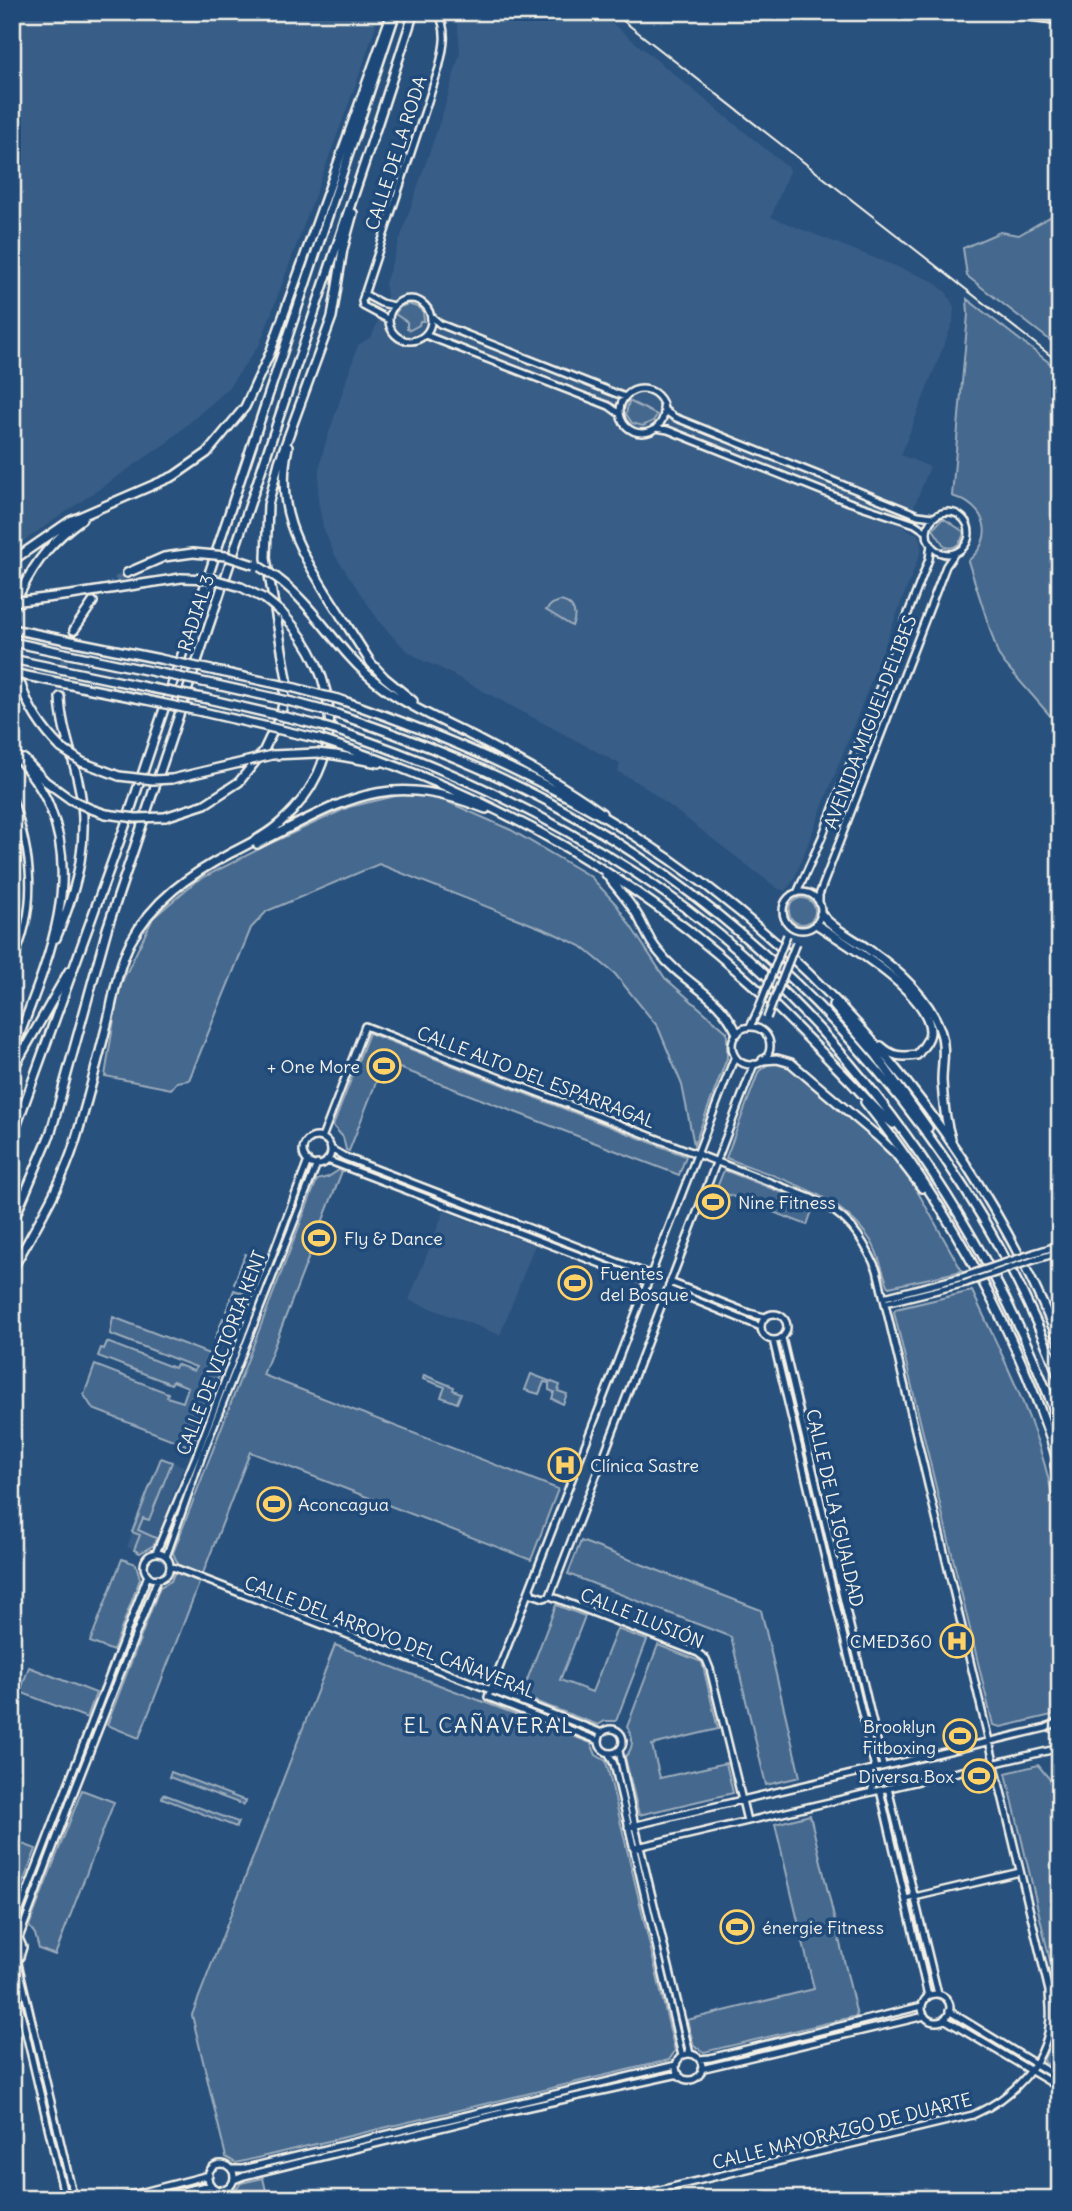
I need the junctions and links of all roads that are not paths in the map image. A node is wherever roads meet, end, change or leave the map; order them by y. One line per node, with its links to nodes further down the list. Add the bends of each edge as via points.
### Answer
1 (395, 12): 17 (highway, via 270,353 245,407 207,453 174,476); 49 (highway, RADIAL 3)
2 (414, 12): 6 (highway, RADIAL 3)
3 (438, 12): 7 (main road, CALLE DE LA RODA, via 445,31 439,68)
4 (992, 12): 5 (main road)
5 (1060, 21)
6 (371, 145): 16 (highway, via 343,249 332,317); 74 (highway, RADIAL 3, via 110,921 51,1132)
7 (364, 294): 8 (main road); 10 (main road, CALLE DE LA RODA, via 363,306)
8 (394, 306): 9 (main road, via 404,299 417,299); 10 (main road)
9 (432, 317): 11 (main road); 12 (main road)
10 (389, 320): 11 (main road, via 391,330 402,340 414,341)
11 (425, 335): 14 (main road)
12 (625, 397): 13 (main road, via 638,390 650,391 658,396); 14 (main road)
13 (663, 409): 15 (main road); 18 (main road, via 918,515)
14 (620, 414): 15 (main road, via 634,432)
15 (656, 428): 19 (main road)
16 (291, 433): 34 (highway, via 284,478 286,509 296,542 312,569 384,678); 35 (highway, bridge, via 272,488 266,531 287,679 281,714 263,752 239,782 205,804 165,817 106,814 70,799)
17 (103, 505): 22 (highway, via 70,521); 24 (highway, via 53,542)
18 (933, 517): 19 (main road); 21 (main road, via 953,512 968,525 966,545)
19 (927, 532): 20 (main road)
20 (931, 544): 21 (main road, via 939,552); 42 (main road, AVENIDA MIGUEL DELIBES, via 929,559)
21 (954, 553): 43 (main road, AVENIDA MIGUEL DELIBES, via 858,792)
22 (12, 561)
23 (127, 573): 34 (highway, bridge, via 164,557 193,553 226,556 257,566 301,600 377,683)
24 (21, 591)
25 (12, 602): 40 (highway, bridge, via 181,578 213,579 265,599 310,648 328,701 329,730 321,765 300,803 279,824)
26 (93, 602): 28 (highway)
27 (12, 629): 39 (highway, bridge, via 338,699 453,741)
28 (75, 630)
29 (12, 642): 68 (highway, bridge, via 337,714 449,754 534,794 618,843 728,923 815,1002 867,1058)
30 (12, 659): 62 (highway, bridge, via 338,731 491,791 564,829 636,873 721,938 791,1000)
31 (12, 673): 36 (highway, bridge, via 319,739)
32 (21, 685): 36 (highway, bridge, via 39,723 61,748 119,776 172,779 272,755 317,753 379,763)
33 (60, 697): 51 (highway, via 84,812 84,832 76,886)
34 (478, 739): 39 (highway, via 552,779)
35 (12, 748): 51 (highway, via 45,796 62,849 60,913)
36 (438, 783): 38 (highway)
37 (12, 797): 50 (main road, via 27,849 31,885 29,909)
38 (538, 830): 40 (highway, via 435,792 383,791 338,804); 41 (highway)
39 (634, 836): 48 (highway)
40 (202, 868): 78 (highway, via 156,905 125,954 74,1144 52,1197)
41 (601, 868): 54 (highway, via 659,953 713,998 729,1015); 60 (highway, via 719,955)
42 (797, 893): 43 (main road, via 812,895); 45 (main road, via 783,907)
43 (819, 903): 44 (main road)
44 (821, 914): 46 (main road); 65 (highway, via 897,972 931,1013 941,1032 944,1116)
45 (788, 924): 47 (main road); 53 (main road, bridge)
46 (816, 924): 47 (main road); 52 (highway, via 894,978 926,1019 930,1032 926,1044 917,1055 890,1054)
47 (803, 931): 55 (main road, bridge)
48 (766, 936): 52 (highway); 68 (highway, via 876,1055)
49 (80, 952): 61 (highway); 63 (highway, RADIAL 3)
50 (12, 963)
51 (42, 971): 56 (highway)
52 (844, 1009): 65 (highway)
53 (750, 1027): 54 (main road); 55 (main road)
54 (737, 1033): 57 (main road, via 732,1042)
55 (764, 1033): 58 (main road, via 769,1047)
56 (12, 1055)
57 (735, 1056): 59 (main road); 67 (main road)
58 (763, 1060): 59 (main road); 73 (highway, via 791,1063 851,1113 895,1154)
59 (754, 1064): 71 (main road)
60 (838, 1069): 62 (highway); 73 (highway)
61 (12, 1072)
62 (901, 1128): 92 (highway, via 985,1256 1038,1367)
63 (12, 1138)
64 (322, 1138): 66 (main road); 67 (main road, CALLE ALTO DEL ESPARRAGAL, via 365,1026); 70 (main road, via 311,1138 305,1144 303,1154)
65 (954, 1146): 83 (highway)
66 (331, 1149): 69 (main road); 79 (main road)
67 (698, 1154): 71 (main road, CALLE ALTO DEL ESPARRAGAL); 79 (main road)
68 (946, 1159): 90 (highway, via 1026,1302)
69 (327, 1160): 72 (main road); 80 (main road)
70 (308, 1161): 72 (main road); 95 (main road, CALLE DE VICTORIA KENT)
71 (716, 1161): 81 (main road); 82 (main road, CALLE ALTO DEL ESPARRAGAL, via 811,1198 845,1218 865,1242)
72 (317, 1164): 96 (main road, CALLE DE VICTORIA KENT)
73 (941, 1209): 91 (highway, via 991,1300)
74 (12, 1224)
75 (1060, 1245): 77 (main road)
76 (1060, 1252): 77 (main road)
77 (1036, 1256): 82 (main road, bridge)
78 (12, 1270)
79 (651, 1275): 80 (main road)
80 (648, 1282): 100 (main road)
81 (669, 1286): 84 (main road); 85 (main road); 101 (main road)
82 (885, 1300): 106 (main road, CALLE MAYORAZGO DE DUARTE)
83 (1042, 1304): 86 (highway); 89 (highway)
84 (765, 1317): 85 (main road); 87 (main road, via 775,1313 785,1319 787,1329)
85 (761, 1326): 88 (main road)
86 (1060, 1333)
87 (782, 1338): 88 (main road); 112 (main road, CALLE DE LA IGUALDAD)
88 (773, 1340): 113 (main road, CALLE DE LA IGUALDAD)
89 (1060, 1344)
90 (1060, 1380)
91 (1042, 1417): 93 (highway); 94 (highway)
92 (1060, 1426)
93 (1060, 1469)
94 (1060, 1485)
95 (156, 1553): 96 (main road); 98 (main road, via 145,1561)
96 (166, 1557): 97 (main road)
97 (170, 1566): 99 (main road, via 166,1575); 102 (main road, CALLE DEL ARROYO DEL CAÑAVERAL)
98 (148, 1575): 99 (main road); 110 (main road)
99 (158, 1578): 110 (main road)
100 (529, 1588): 101 (main road, via 532,1594); 102 (main road)
101 (550, 1596): 117 (main road, CALLE ILUSIÓN, via 706,1659)
102 (489, 1694): 104 (main road, CALLE DEL ARROYO DEL CAÑAVERAL); 105 (main road)
103 (1060, 1721): 106 (main road)
104 (602, 1732): 105 (main road); 108 (main road, via 613,1729 621,1733 624,1744)
105 (599, 1741): 109 (main road)
106 (989, 1741): 111 (main road, CALLE MAYORAZGO DE DUARTE); 112 (main road)
107 (1060, 1748): 111 (main road)
108 (619, 1751): 109 (main road); 119 (main road)
109 (610, 1754): 119 (main road)
110 (83, 1758): 124 (main road); 125 (main road)
111 (994, 1762): 114 (main road); 121 (main road, CALLE MAYORAZGO DE DUARTE)
112 (883, 1766): 113 (main road)
113 (872, 1769): 116 (main road, CALLE DE LA IGUALDAD); 117 (main road)
114 (888, 1788): 115 (main road); 122 (main road)
115 (880, 1790): 116 (main road); 123 (main road)
116 (871, 1792): 118 (main road)
117 (742, 1800): 118 (main road); 119 (main road)
118 (747, 1821): 120 (main road)
119 (631, 1826): 120 (main road)
120 (636, 1847): 134 (main road); 135 (main road)
121 (1020, 1872): 122 (main road); 137 (main road, CALLE MAYORAZGO DE DUARTE, via 1049,1991 1050,2021)
122 (914, 1897): 123 (main road); 128 (main road)
123 (906, 1899): 129 (main road)
124 (12, 1933): 125 (main road)
125 (19, 1938): 126 (main road, via 23,1951)
126 (14, 1960): 150 (main road)
127 (12, 1974): 149 (main road)
128 (938, 1994): 129 (main road); 131 (main road, via 948,2001)
129 (928, 1996): 130 (main road)
130 (922, 2006): 132 (main road); 136 (main road)
131 (950, 2011): 133 (main road); 137 (main road)
132 (925, 2016): 133 (main road, via 932,2021); 139 (main road)
133 (944, 2019): 140 (main road)
134 (690, 2054): 135 (main road); 136 (main road)
135 (682, 2056): 138 (main road)
136 (699, 2059): 139 (main road)
137 (1034, 2064): 140 (main road, CALLE MAYORAZGO DE DUARTE); 142 (main road)
138 (676, 2065): 141 (main road); 144 (main road)
139 (701, 2069): 141 (main road, via 693,2078)
140 (1030, 2071): 143 (main road); 153 (main road, CALLE MAYORAZGO DE DUARTE, via 1005,2098 973,2115)
141 (678, 2074): 144 (main road)
142 (1060, 2079)
143 (1060, 2088)
144 (492, 2113): 145 (main road); 147 (main road)
145 (231, 2169): 146 (main road, via 217,2166); 147 (main road)
146 (209, 2175): 148 (main road); 151 (main road)
147 (234, 2180): 148 (main road, via 224,2190)
148 (211, 2185): 152 (main road)
149 (65, 2199)
150 (74, 2199)
151 (116, 2199)
152 (145, 2199)
153 (622, 2199)

